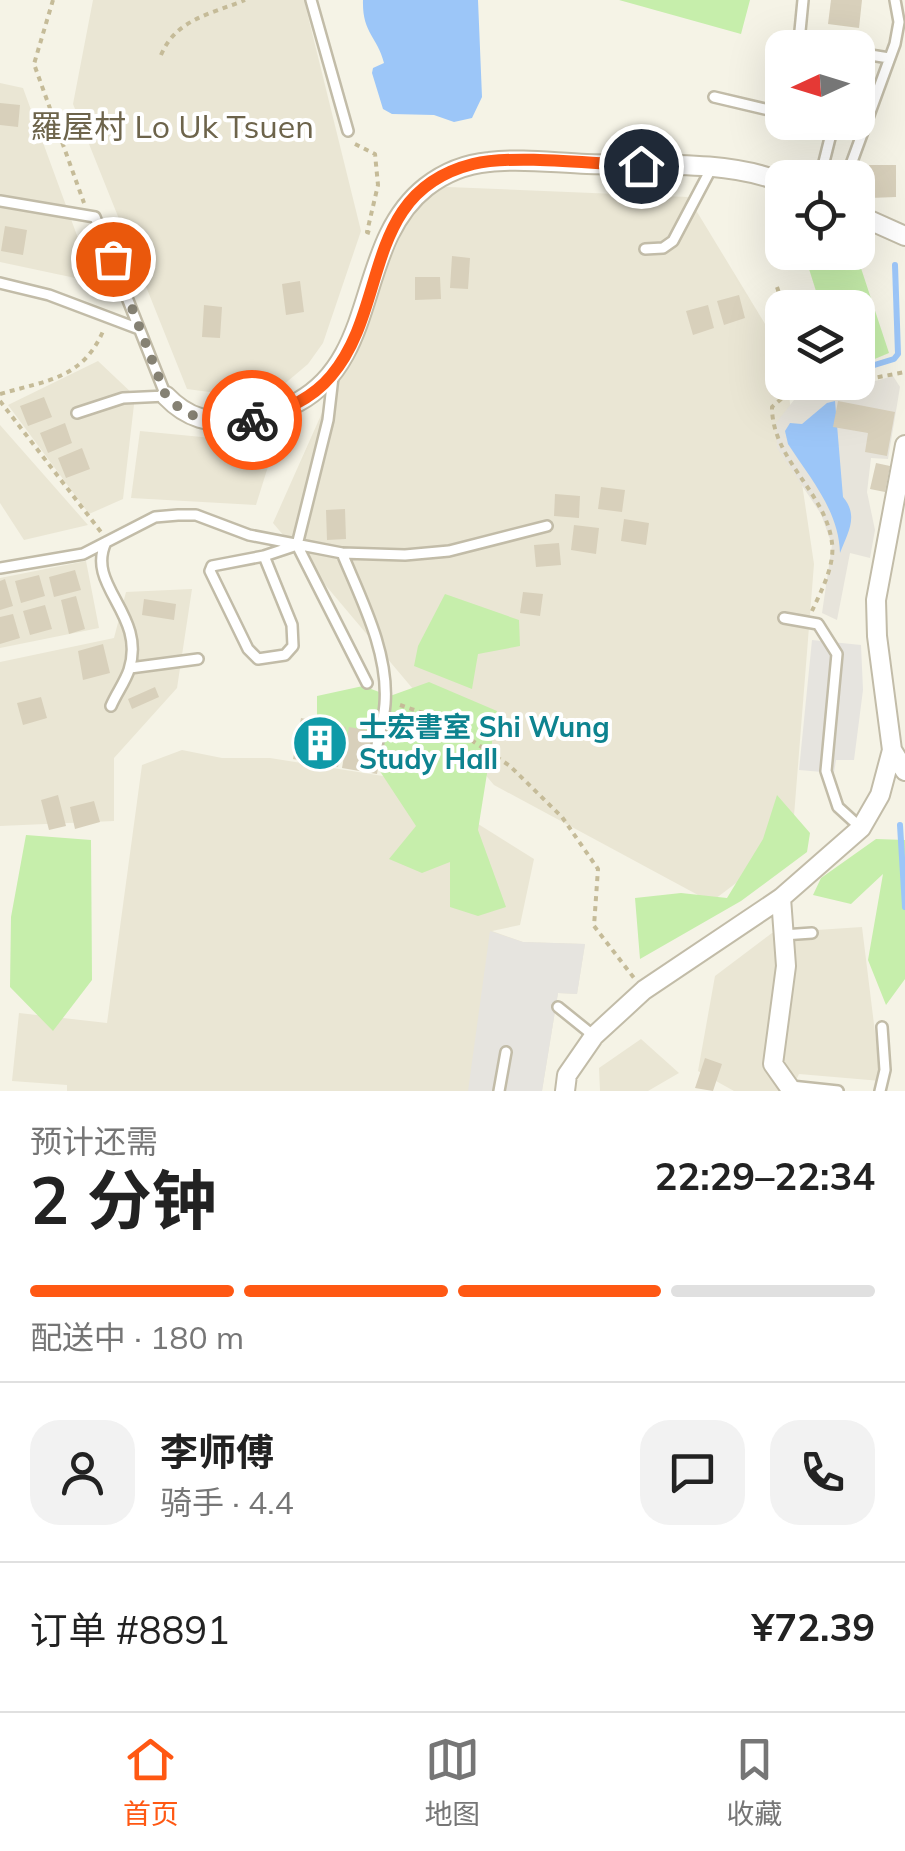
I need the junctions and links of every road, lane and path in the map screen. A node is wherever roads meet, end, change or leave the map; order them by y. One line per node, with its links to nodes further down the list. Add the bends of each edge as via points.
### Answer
1 (53, 0): 17 (path, via 34,64)
2 (245, 0): 7 (path, via 180,27)
3 (311, 0): 12 (lane)
4 (804, 0): 6 (lane)
5 (895, 0): 9 (lane, via 899,22)
6 (800, 30)
7 (161, 55)
8 (875, 56): 9 (lane)
9 (890, 58): 13 (lane)
10 (714, 97): 11 (lane)
11 (765, 109)
12 (348, 131): 20 (path, via 355,144 375,154 378,185 367,232)
13 (853, 160)
14 (711, 168): 15 (street); 20 (street, via 475,164 425,188); 21 (lane, via 673,241)
15 (765, 177)
16 (0, 201): 17 (lane)
17 (88, 214): 26 (lane, via 100,224)
18 (875, 222): 19 (street)
19 (905, 236)
20 (386, 238): 28 (street, via 354,336)
21 (645, 249)
22 (0, 284): 25 (lane)
23 (777, 287): 24 (path)
24 (778, 290)
25 (108, 318): 26 (lane); 30 (path, via 86,362)
26 (139, 328): 31 (lane)
27 (905, 372): 29 (path)
28 (333, 375): 31 (street, via 307,397 250,420 195,417); 38 (lane)
29 (875, 378)
30 (0, 394)
31 (166, 396): 34 (lane, via 123,398)
32 (780, 400): 43 (path, via 772,407 772,427 826,519 833,545)
33 (0, 401): 37 (path)
34 (77, 413)
35 (905, 445): 50 (street, via 876,600)
36 (548, 526): 39 (lane, via 449,551)
37 (107, 539): 38 (lane, via 178,514); 41 (lane, via 83,554); 45 (lane, via 100,568 126,616)
38 (296, 545): 39 (lane); 40 (lane); 46 (lane)
39 (342, 553): 47 (lane, via 374,630)
40 (264, 556): 40 (lane, via 210,571 258,659 285,656 294,646)
41 (0, 568)
42 (784, 618): 43 (lane)
43 (808, 622): 52 (lane, via 818,624 837,654 826,771 838,807)
44 (198, 659): 45 (lane)
45 (130, 668): 48 (lane)
46 (366, 684)
47 (386, 703): 49 (lane); 56 (path, via 440,719 510,766 562,816 598,869 594,926)
48 (111, 706)
49 (376, 750)
50 (892, 750): 51 (street); 52 (street, via 880,795)
51 (905, 771)
52 (861, 828): 53 (street)
53 (781, 898): 55 (street); 56 (street)
54 (812, 933): 55 (lane)
55 (783, 935): 61 (street, via 786,966 773,1064)
56 (644, 990): 59 (street)
57 (558, 1007): 59 (lane)
58 (882, 1027): 65 (lane)
59 (594, 1036): 63 (street, via 567,1075)
60 (506, 1052): 62 (lane)
61 (791, 1088): 64 (lane)
62 (498, 1091)
63 (565, 1091)
64 (838, 1091)
65 (880, 1091)

